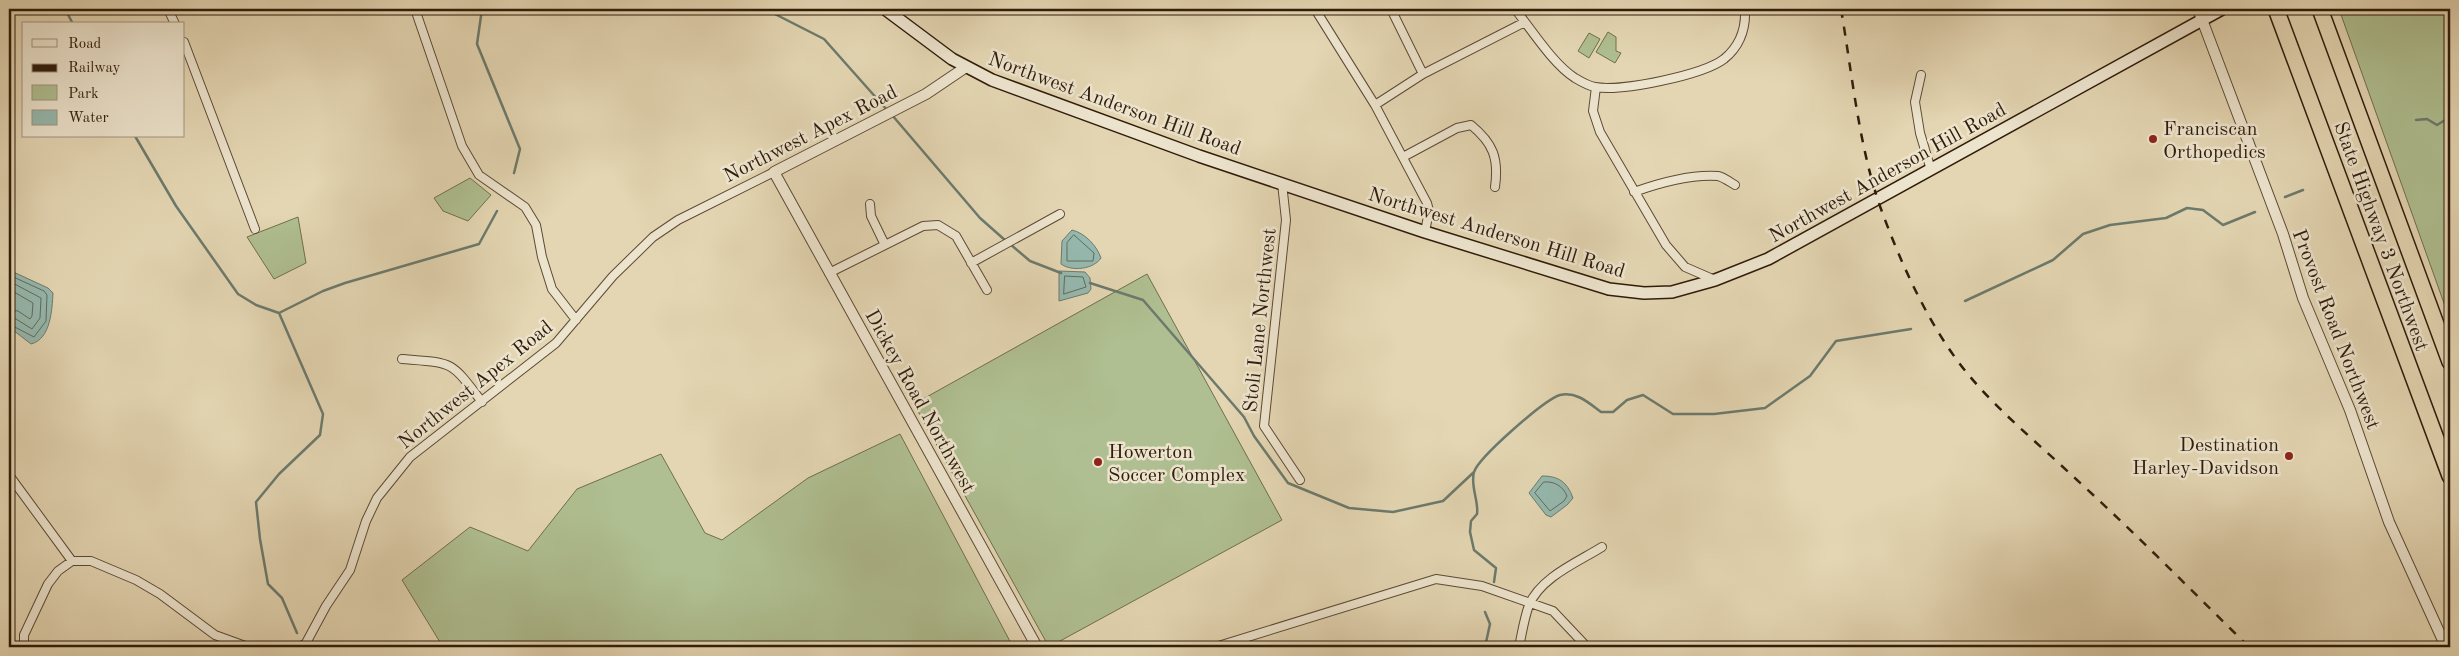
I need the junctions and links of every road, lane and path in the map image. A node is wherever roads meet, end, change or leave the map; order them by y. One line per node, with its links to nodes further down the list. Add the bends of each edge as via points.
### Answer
1 (168, 9): 13 (street)
2 (415, 9): 37 (street, via 462,146 479,175 525,207 536,224 552,289)
3 (885, 9): 16 (main road, Northwest Anderson Hill Road)
4 (1314, 9): 20 (street)
5 (1391, 9): 17 (street)
6 (1515, 9): 14 (street)
7 (1745, 9): 19 (street, via 1742,36 1735,48 1705,70 1640,85)
8 (2198, 9): 12 (street, Provost Road Northwest)
9 (2222, 9): 12 (main road, Northwest Anderson Hill Road)
10 (2320, 9): 39 (highway, State Highway 3 Northwest)
11 (2276, 10): 42 (highway, State Highway 3 Northwest)
12 (2202, 20): 22 (main road, Northwest Anderson Hill Road); 54 (street, Provost Road Northwest, via 2283,234 2303,298 2350,410 2389,522)
13 (175, 22)
14 (1525, 22): 17 (street); 19 (street, via 1574,77)
15 (185, 45): 30 (street)
16 (966, 67): 23 (street, Northwest Apex Road, via 926,94); 24 (main road, Northwest Anderson Hill Road, via 992,80 1199,156)
17 (1423, 74): 20 (street)
18 (1921, 75): 22 (street, via 1915,102)
19 (1596, 87): 27 (street, via 1593,111 1600,132)
20 (1375, 105): 21 (street)
21 (1403, 157): 26 (street, via 1457,128 1471,125 1482,134 1498,165); 31 (street, via 1427,203 1429,211)
22 (1931, 170): 35 (main road, Northwest Anderson Hill Road, via 1768,259)
23 (774, 172): 34 (street, Dickey Road Northwest); 37 (street, Northwest Apex Road, via 678,220 653,237 613,276)
24 (1282, 183): 31 (main road, Northwest Anderson Hill Road); 43 (street, Stoli Lane Northwest, via 1286,220 1264,426)
25 (1735, 185): 27 (street, via 1719,176 1701,177 1660,183)
26 (1495, 187)
27 (1634, 192): 35 (street, via 1666,245 1685,267)
28 (870, 204): 32 (street, via 871,216)
29 (1060, 214): 33 (street)
30 (255, 229)
31 (1425, 232): 35 (main road, Northwest Anderson Hill Road, via 1621,291 1664,293)
32 (885, 245): 33 (street, via 923,226 938,225 956,236); 34 (street)
33 (971, 263): 36 (street)
34 (829, 273): 50 (street, Dickey Road Northwest)
35 (1715, 280)
36 (987, 290)
37 (576, 320): 40 (street, Northwest Apex Road, via 556,343)
38 (402, 359): 40 (street, via 448,364 458,371)
39 (2450, 362)
40 (482, 402): 49 (street, Northwest Apex Road, via 410,457 377,498 366,520 350,570 306,643)
41 (9, 475): 45 (street)
42 (2450, 476)
43 (1300, 480)
44 (1602, 547): 46 (street, via 1542,587)
45 (72, 561): 47 (street, via 48,584 24,635); 48 (street, via 91,561 136,580 215,634)
46 (1530, 603): 51 (street, via 1482,586 1436,579); 52 (street); 53 (street, via 1553,611)
47 (24, 647)
48 (248, 647)
49 (300, 647)
50 (1037, 647)
51 (1215, 647)
52 (1519, 647)
53 (1587, 647)
54 (2446, 647)

